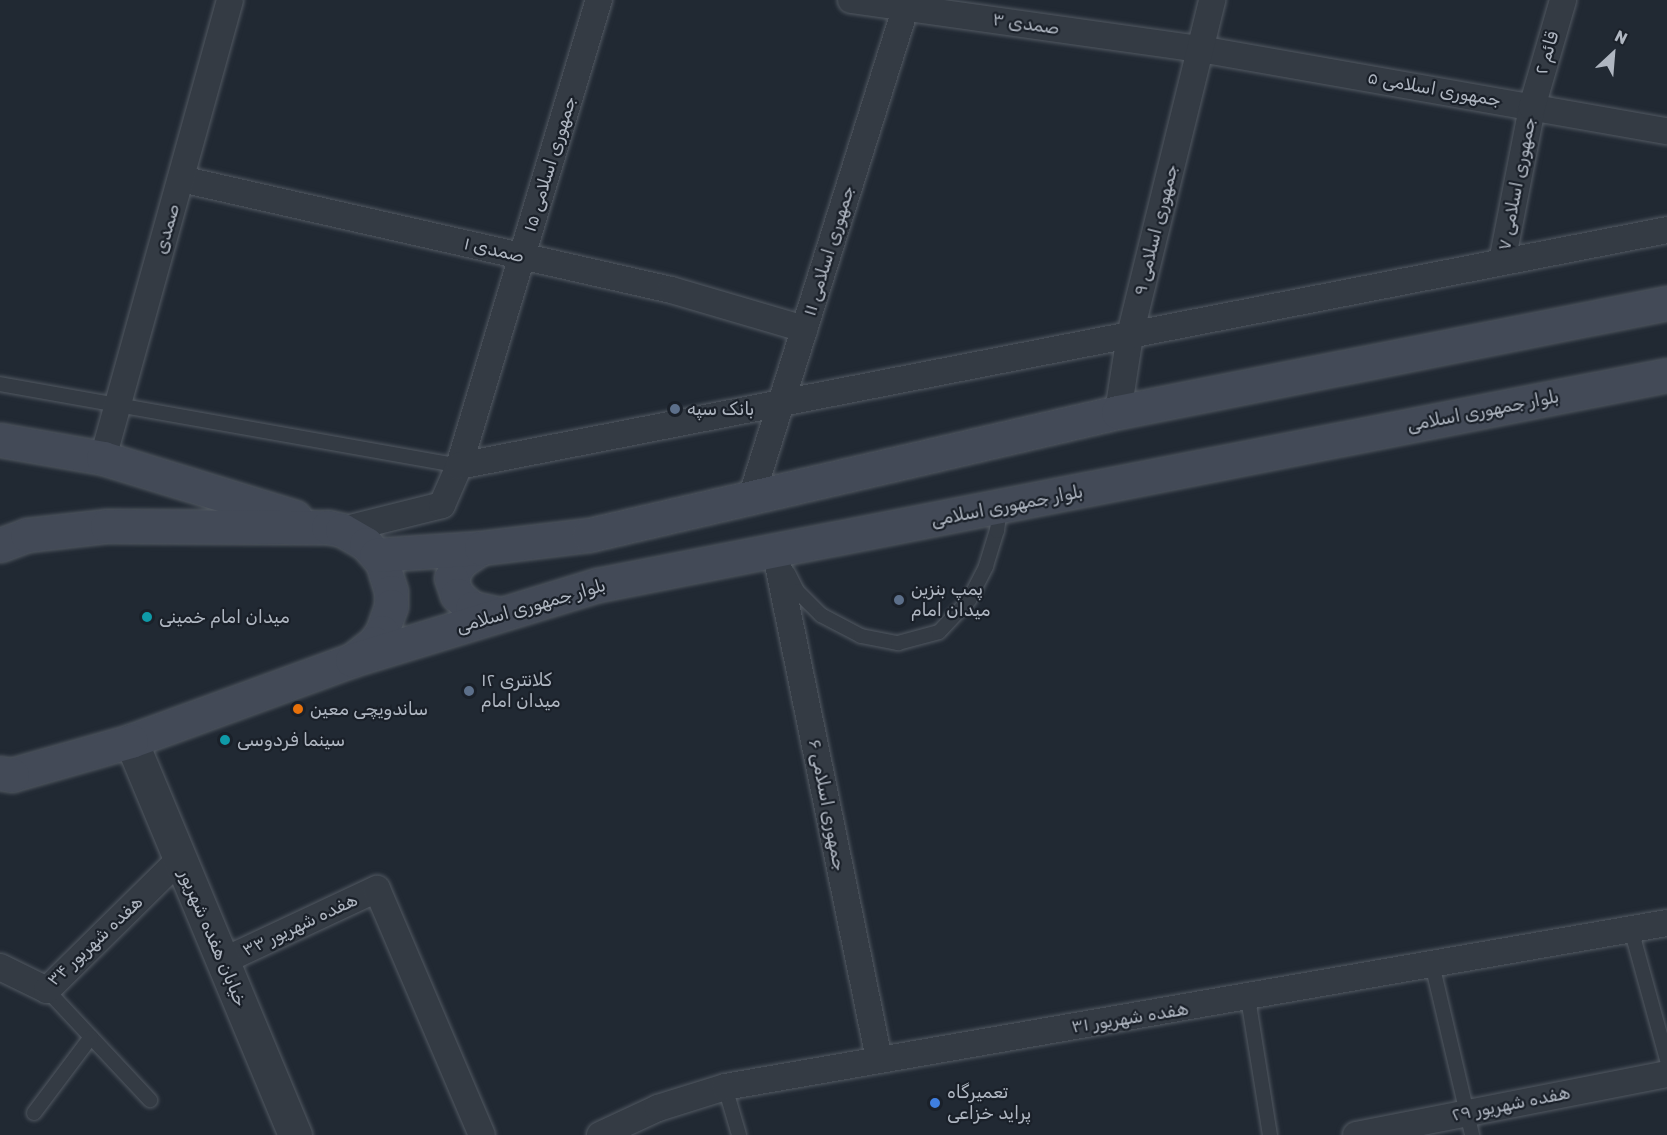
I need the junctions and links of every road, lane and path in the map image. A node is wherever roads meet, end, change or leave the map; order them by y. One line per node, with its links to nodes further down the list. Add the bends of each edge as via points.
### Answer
1 (230, 0): 10 (street, صمدی)
2 (599, 0): 12 (street, جمهوری اسلامی ۱۵)
3 (851, 0): 6 (street, صمدی ۳)
4 (1212, 0): 7 (street, جمهوری اسلامی ۹)
5 (1563, 0): 8 (street, قائم ۲)
6 (906, 4): 7 (street, صمدی ۳); 15 (street, جمهوری اسلامی ۱۱)
7 (1200, 49): 8 (street, جمهوری اسلامی ۵); 16 (street, جمهوری اسلامی ۹)
8 (1532, 107): 9 (street, جمهوری اسلامی ۵); 13 (street, جمهوری اسلامی ۷)
9 (1667, 131)
10 (181, 179): 12 (street, صمدی ۱); 20 (street, صمدی)
11 (1667, 230): 13 (street)
12 (522, 256): 15 (street, صمدی ۱, via 671,290); 24 (street, جمهوری اسلامی ۱۵)
13 (1502, 262): 16 (street)
14 (1667, 303): 21 (main road)
15 (804, 329): 19 (street, جمهوری اسلامی ۱۱)
16 (1130, 335): 19 (street); 21 (street, جمهوری اسلامی ۹)
17 (1667, 375): 26 (main road, بلوار جمهوری اسلامی)
18 (0, 384): 20 (lane)
19 (782, 401): 24 (street); 25 (street, جمهوری اسلامی ۱۱)
20 (118, 404): 23 (street, صمدی); 24 (lane)
21 (1118, 412): 25 (main road)
22 (0, 440): 23 (main road)
23 (103, 458): 27 (main road)
24 (459, 466): 27 (street, جمهوری اسلامی ۱۵, via 442,505)
25 (752, 495): 29 (main road, via 588,535)
26 (1000, 507): 30 (main road, بلوار جمهوری اسلامی); 30 (lane, via 986,566 969,600 939,632 898,643 861,636 821,615 797,591)
27 (335, 529): 28 (main road, via 107,526 27,535); 31 (main road, via 366,544)
28 (0, 545)
29 (481, 548): 31 (main road); 32 (main road, via 460,562 451,578 457,595 472,608)
30 (775, 550): 32 (main road, بلوار جمهوری اسلامی, via 598,585); 45 (street, جمهوری اسلامی ۶)
31 (376, 555): 33 (main road, via 388,578 391,606 382,632)
32 (500, 614): 33 (main road, بلوار جمهوری اسلامی)
33 (352, 660): 34 (main road)
34 (131, 741): 35 (main road); 36 (street, خیابان هفده شهریور)
35 (4, 775)
36 (180, 859): 39 (street, خیابان هفده شهریور); 42 (street, هفده شهریور ۳۴)
37 (1667, 923): 38 (street, هفده شهریور ۳۱)
38 (1632, 929): 40 (street, هفده شهریور ۳۱); 46 (lane)
39 (223, 961): 52 (street, خیابان هفده شهریور); 53 (street, هفده شهریور ۳۳, via 377,889)
40 (1432, 964): 43 (street, هفده شهریور ۳۱); 51 (lane)
41 (0, 967): 42 (street, هفده شهریور ۳۴)
42 (47, 990): 44 (lane)
43 (1248, 998): 45 (street, هفده شهریور ۳۱); 56 (lane)
44 (91, 1037): 49 (lane); 50 (lane)
45 (879, 1059): 48 (street, هفده شهریور ۳۱)
46 (1667, 1060)
47 (1667, 1074): 51 (street, هفده شهریور ۲۹)
48 (725, 1087): 54 (street, هفده شهریور ۳۱, via 658,1108); 55 (lane)
49 (150, 1100)
50 (34, 1113)
51 (1470, 1124): 57 (street, هفده شهریور ۲۹)
52 (295, 1135)
53 (482, 1135)
54 (600, 1135)
55 (739, 1135)
56 (1270, 1135)
57 (1356, 1135)

